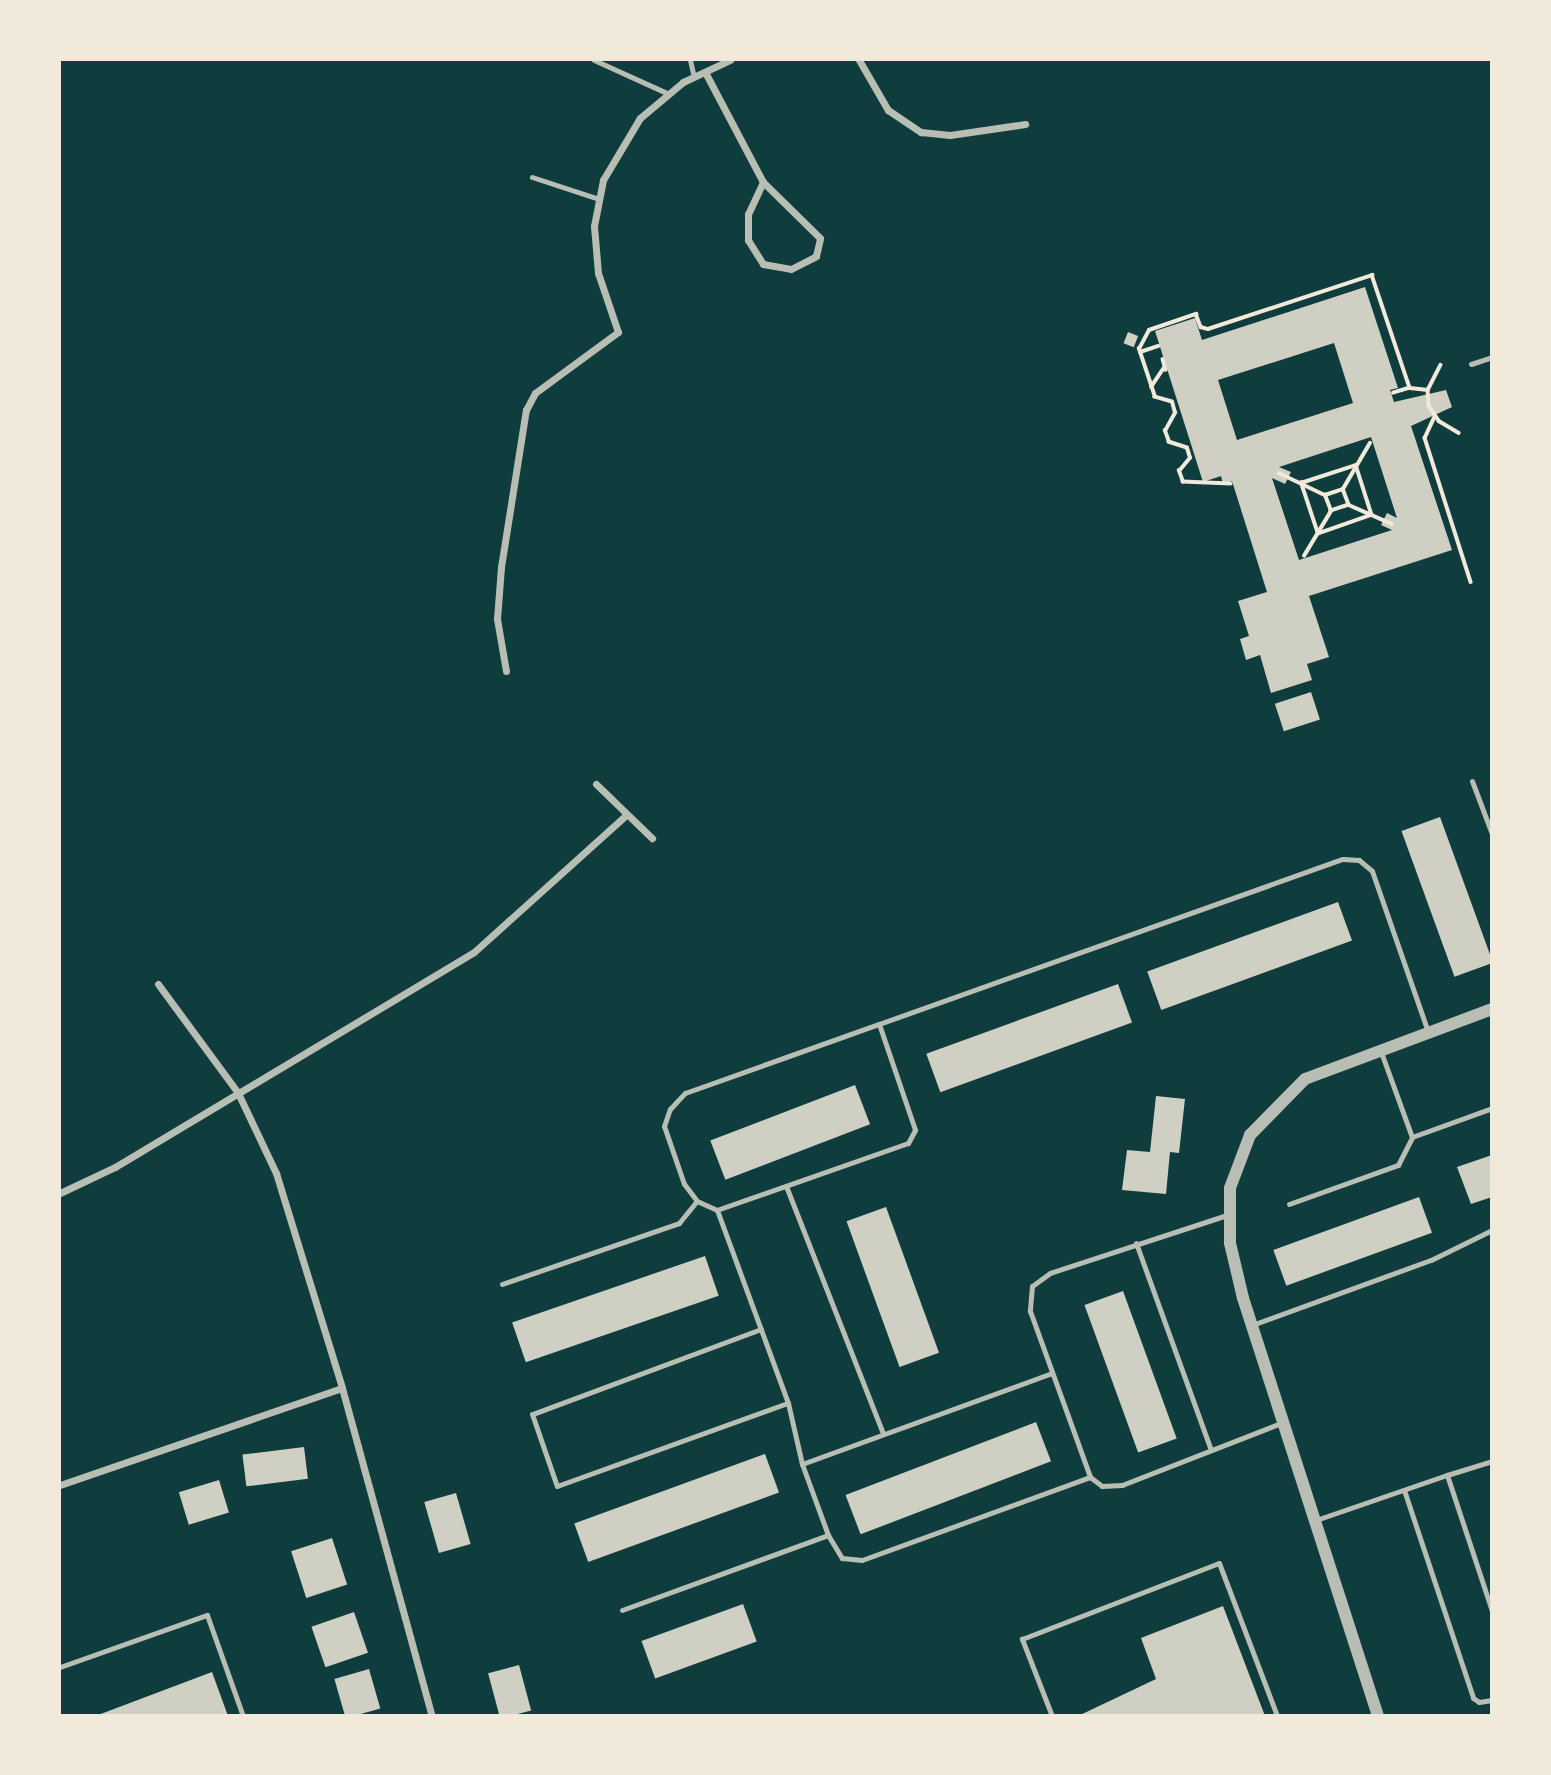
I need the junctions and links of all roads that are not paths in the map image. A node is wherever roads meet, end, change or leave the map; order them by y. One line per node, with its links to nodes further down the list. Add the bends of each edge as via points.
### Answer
1 (594, 60): 7 (lane)
2 (690, 60): 6 (lane)
3 (730, 60): 5 (street)
4 (859, 60): 8 (street, via 888,110 921,132 950,135)
5 (705, 72): 6 (street); 10 (street)
6 (694, 77): 7 (street)
7 (669, 94): 11 (street, via 640,118 603,180)
8 (1025, 124)
9 (532, 177): 11 (lane)
10 (763, 182): 10 (street, via 820,238 816,257 791,269 763,264 748,240 748,214)
11 (599, 199): 14 (street, via 594,226 598,273 618,332 536,393 526,410 500,567 497,619)
12 (1492, 357): 13 (lane)
13 (1471, 364)
14 (506, 671)
15 (1472, 781): 18 (lane)
16 (596, 784): 17 (street)
17 (625, 816): 19 (street); 25 (street, via 474,952)
18 (1492, 834)
19 (652, 838)
20 (158, 984): 25 (street)
21 (1492, 1009): 23 (street)
22 (879, 1024): 23 (lane, via 1343,859 1359,860 1372,871); 28 (lane, via 915,1130 908,1143); 30 (lane, via 685,1093 670,1109 664,1126 684,1184)
23 (1428, 1032): 24 (street)
24 (1380, 1049): 27 (lane); 33 (street, via 1305,1079 1269,1110 1250,1135 1239,1161)
25 (238, 1093): 29 (street, via 115,1167); 40 (street, via 276,1173)
26 (1492, 1108): 27 (lane)
27 (1412, 1137): 31 (lane, via 1398,1165)
28 (786, 1186): 32 (lane); 43 (lane)
29 (60, 1193)
30 (696, 1201): 32 (lane); 36 (lane, via 679,1223)
31 (1289, 1204)
32 (717, 1210): 38 (lane)
33 (1227, 1215): 35 (lane); 37 (street)
34 (1492, 1230): 37 (lane, via 1431,1260)
35 (1136, 1243): 39 (lane, via 1050,1273 1031,1286 1030,1311); 44 (lane)
36 (502, 1284)
37 (1252, 1325): 42 (street)
38 (761, 1329): 41 (lane); 41 (lane, via 532,1414 549,1462 558,1486)
39 (1052, 1373): 43 (lane); 48 (lane)
40 (342, 1388): 49 (street); 58 (street)
41 (788, 1403): 46 (lane)
42 (1281, 1423): 44 (lane); 51 (street)
43 (883, 1434): 46 (lane)
44 (1212, 1450): 48 (lane, via 1122,1485 1102,1486)
45 (1492, 1461): 47 (lane)
46 (802, 1464): 52 (lane)
47 (1447, 1475): 50 (lane); 54 (lane)
48 (1090, 1477): 52 (lane, via 862,1559 842,1558)
49 (60, 1485)
50 (1404, 1489): 51 (lane); 56 (lane, via 1473,1698)
51 (1313, 1521): 61 (street)
52 (828, 1535): 53 (lane)
53 (622, 1609)
54 (1492, 1611)
55 (60, 1667): 57 (lane, via 207,1615)
56 (1492, 1700)
57 (243, 1716)
58 (432, 1716)
59 (1052, 1716): 60 (lane, via 1023,1639 1219,1563)
60 (1277, 1716)
61 (1378, 1716)

